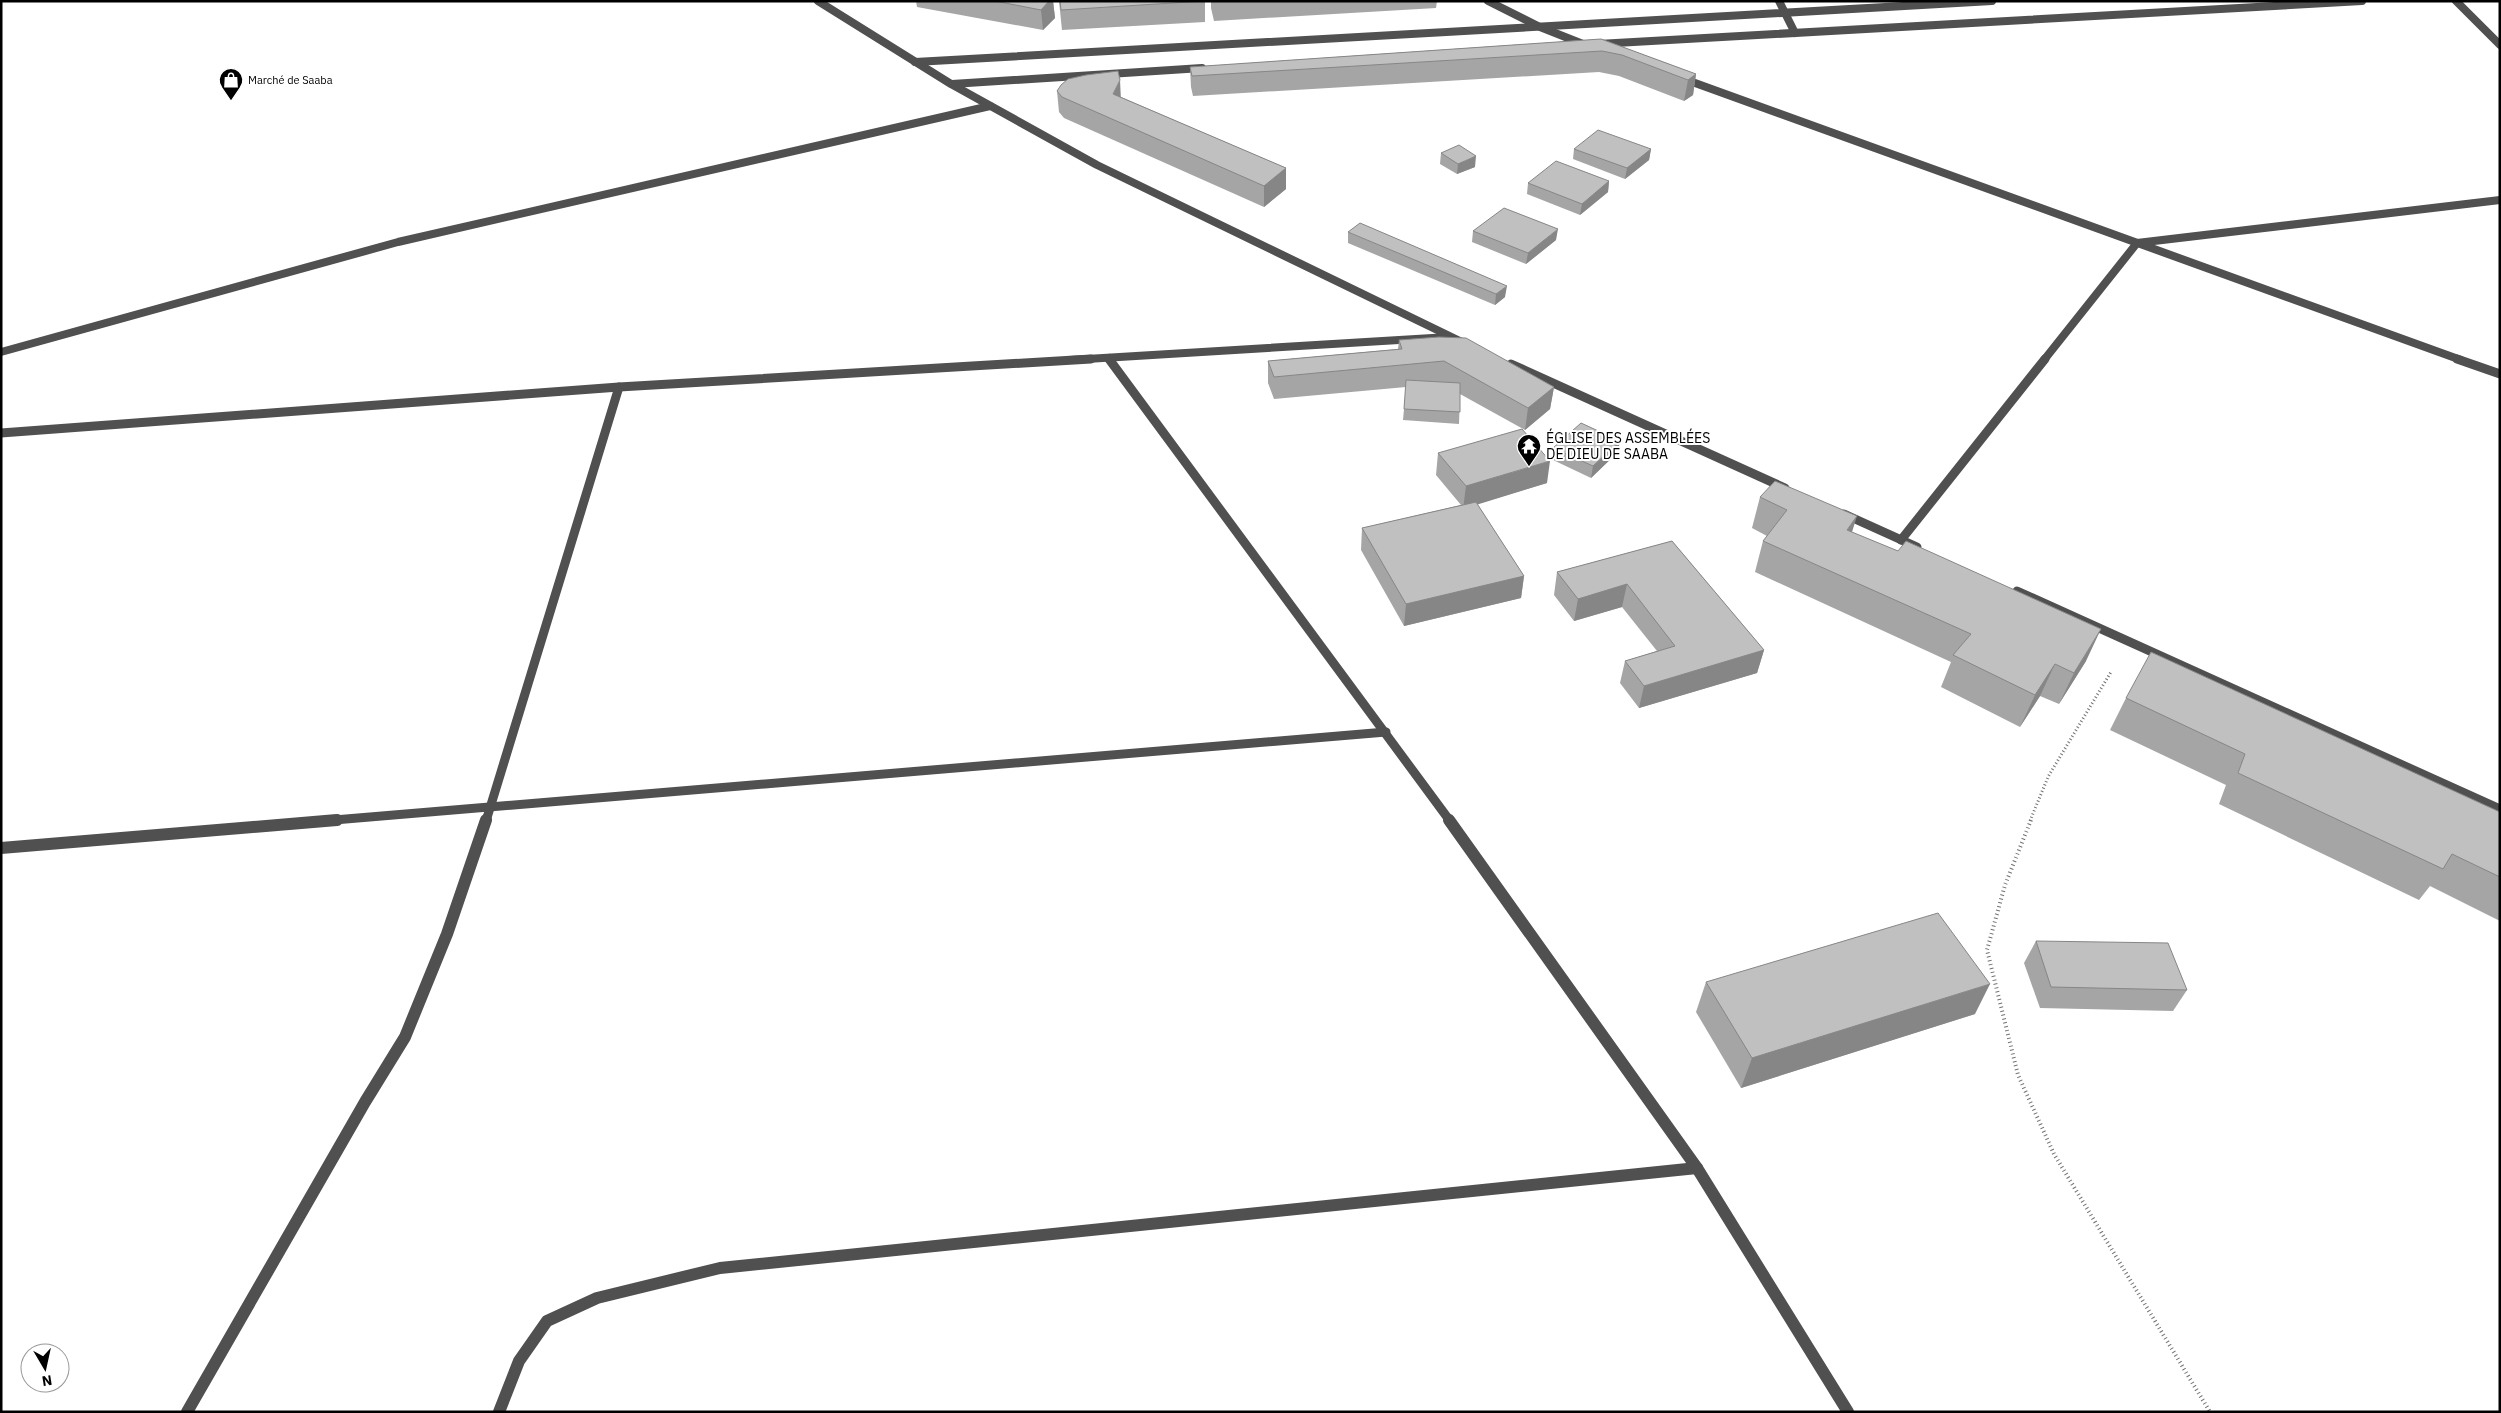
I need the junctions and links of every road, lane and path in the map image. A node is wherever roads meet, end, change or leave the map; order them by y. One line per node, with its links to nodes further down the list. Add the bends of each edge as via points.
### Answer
1 (818, 1): 14 (street)
2 (1488, 1): 8 (street)
3 (1779, 1): 7 (street)
4 (1992, 1): 7 (street)
5 (2362, 1): 9 (street)
6 (2456, 1): 11 (street)
7 (1785, 13): 8 (street); 9 (street)
8 (1540, 27): 10 (street); 14 (street)
9 (1796, 33): 10 (street)
10 (1584, 44): 12 (street); 13 (street)
11 (2500, 45)
12 (1564, 46)
13 (1610, 53)
14 (915, 62): 17 (street)
15 (1208, 68): 17 (street)
16 (1671, 75): 20 (street)
17 (951, 84): 18 (street)
18 (990, 106): 21 (street, via 1097,165); 23 (street, via 398,242)
19 (2500, 200): 20 (street)
20 (2137, 243): 26 (street); 31 (street)
21 (1449, 336): 22 (street); 24 (street)
22 (1476, 349)
23 (1, 352)
24 (1109, 358): 27 (street); 35 (street)
25 (1504, 361): 29 (street)
26 (2500, 374)
27 (620, 387): 28 (street); 36 (street)
28 (1, 433)
29 (1793, 491)
30 (1838, 511): 31 (street)
31 (1901, 540): 32 (street)
32 (1928, 552)
33 (2011, 588): 34 (street)
34 (2129, 641): 37 (street); 43 (path, via 2048,777 2006,884 1987,950 2018,1075 2054,1154)
35 (1386, 732): 36 (street); 39 (street)
36 (490, 808): 38 (street); 40 (street, via 447,934 405,1036)
37 (2500, 809)
38 (1, 848)
39 (1697, 1168): 41 (street, via 720,1268 597,1298 547,1321 518,1361); 42 (street)
40 (187, 1412)
41 (499, 1412)
42 (1848, 1412)
43 (2210, 1412)

